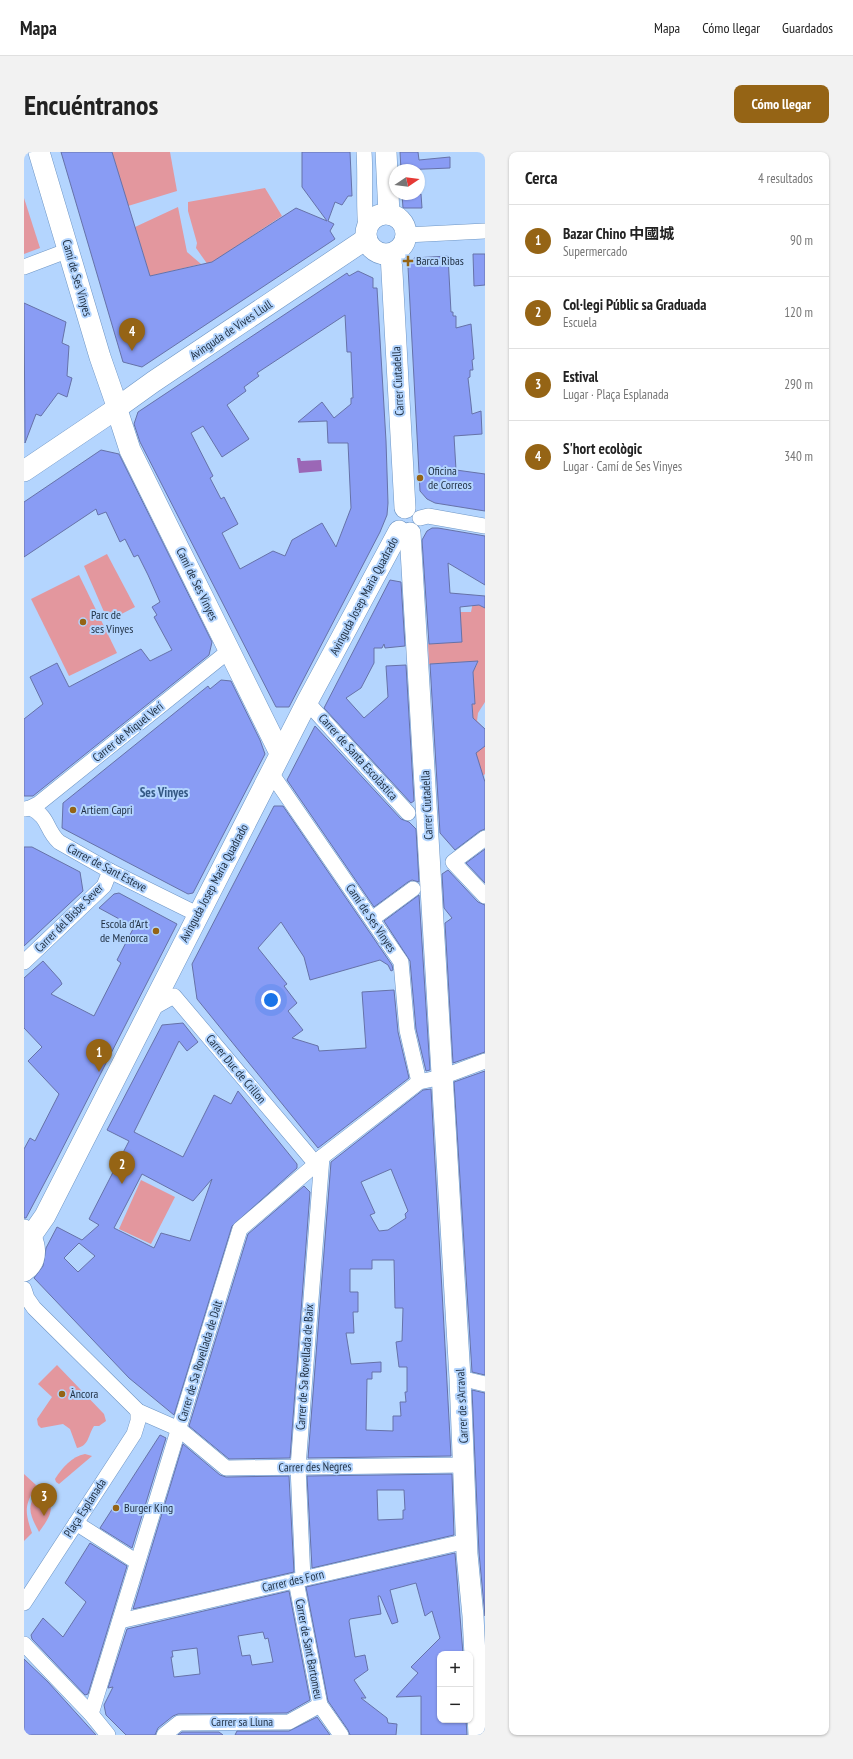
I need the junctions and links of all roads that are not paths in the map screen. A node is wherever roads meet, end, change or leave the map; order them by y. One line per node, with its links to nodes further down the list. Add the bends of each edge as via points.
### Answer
1 (39, 152): 8 (street, Camí de Ses Vinyes)
2 (364, 152): 6 (street)
3 (386, 152): 4 (street)
4 (389, 214): 6 (street, via 373,218); 7 (street, via 400,220)
5 (485, 231): 7 (street)
6 (366, 234): 9 (street, via 376,252); 11 (street, Avinguda de Vives Llull, via 343,256)
7 (406, 235): 9 (street, via 402,246)
8 (69, 250): 10 (street); 11 (street, Camí de Ses Vinyes)
9 (391, 254): 13 (street, Carrer Ciutadella)
10 (24, 267)
11 (117, 408): 12 (street, Avinguda de Vives Llull); 15 (street, Camí de Ses Vinyes, via 130,450)
12 (24, 471)
13 (408, 522): 14 (street, via 428,516); 16 (street, Avinguda Josep Maria Quadrado); 30 (street, Carrer Ciutadella)
14 (485, 526)
15 (230, 650): 17 (street, Camí de Ses Vinyes); 19 (street, Carrer de Miquel Verí, via 38,804)
16 (307, 702): 17 (street, Avinguda Josep Maria Quadrado); 20 (street, Carrer de Santa Escolàstica)
17 (280, 753): 18 (street, Avinguda Josep Maria Quadrado)
18 (272, 773): 25 (street, Avinguda Josep Maria Quadrado); 26 (street, Camí de Ses Vinyes)
19 (27, 808): 22 (street, Carrer de Sant Esteve, via 44,817 52,836 59,842)
20 (408, 813)
21 (485, 838): 24 (street, via 453,862)
22 (110, 871): 25 (street, Carrer de Sant Esteve); 27 (street, Carrer del Bisbe Sever, via 104,886)
23 (413, 889): 26 (street)
24 (485, 896)
25 (197, 914): 28 (street, Avinguda Josep Maria Quadrado)
26 (372, 919): 31 (street, Camí de Ses Vinyes, via 401,962 407,1030)
27 (24, 962)
28 (148, 1010): 32 (street, Carrer Duc de Crillon, via 174,996); 33 (street, Avinguda Josep Maria Quadrado, via 45,1216)
29 (485, 1061): 30 (street)
30 (442, 1077): 31 (street); 36 (street, Carrer de s'Arraval)
31 (419, 1082): 32 (street, Carrer de Sa Rovellada de Dalt)
32 (319, 1161): 39 (street, Carrer de Sa Rovellada de Dalt, via 240,1229); 41 (street, Carrer de Sa Rovellada de Baix)
33 (27, 1233): 34 (street, via 34,1244 35,1253 33,1261)
34 (24, 1271)
35 (24, 1289): 38 (street, via 26,1298 38,1312)
36 (460, 1378): 37 (street); 40 (street, Carrer de s'Arraval)
37 (485, 1384)
38 (138, 1411): 39 (street); 42 (street, Plaça Esplanada, via 134,1434)
39 (179, 1429): 41 (street, Carrer des Negres, via 226,1468); 44 (street, Carrer de Sa Rovellada de Dalt)
40 (464, 1465): 41 (street, Carrer des Negres); 43 (street, Carrer de s'Arraval)
41 (298, 1467): 45 (street, Carrer de Sa Rovellada de Baix)
42 (76, 1523): 44 (street); 46 (street, Plaça Esplanada)
43 (467, 1542): 45 (street, Carrer des Forn); 47 (street, Carrer de s'Arraval)
44 (137, 1562): 48 (street, Carrer de Sa Rovellada de Dalt)
45 (300, 1580): 48 (street, Carrer des Forn); 50 (street, Carrer de Sant Bartomeu)
46 (24, 1603)
47 (479, 1616): 57 (street, Carrer de s'Arraval)
48 (120, 1621): 51 (street, Carrer de Sa Rovellada de Dalt)
49 (26, 1646): 51 (street)
50 (320, 1705): 52 (street, Carrer sa Lluna, via 289,1722); 56 (street, Carrer de Sant Bartomeu)
51 (91, 1714): 53 (street)
52 (223, 1723): 54 (street, Carrer sa Lluna, via 179,1723); 55 (street)
53 (108, 1735)
54 (164, 1735)
55 (235, 1735)
56 (341, 1735)
57 (480, 1735)

